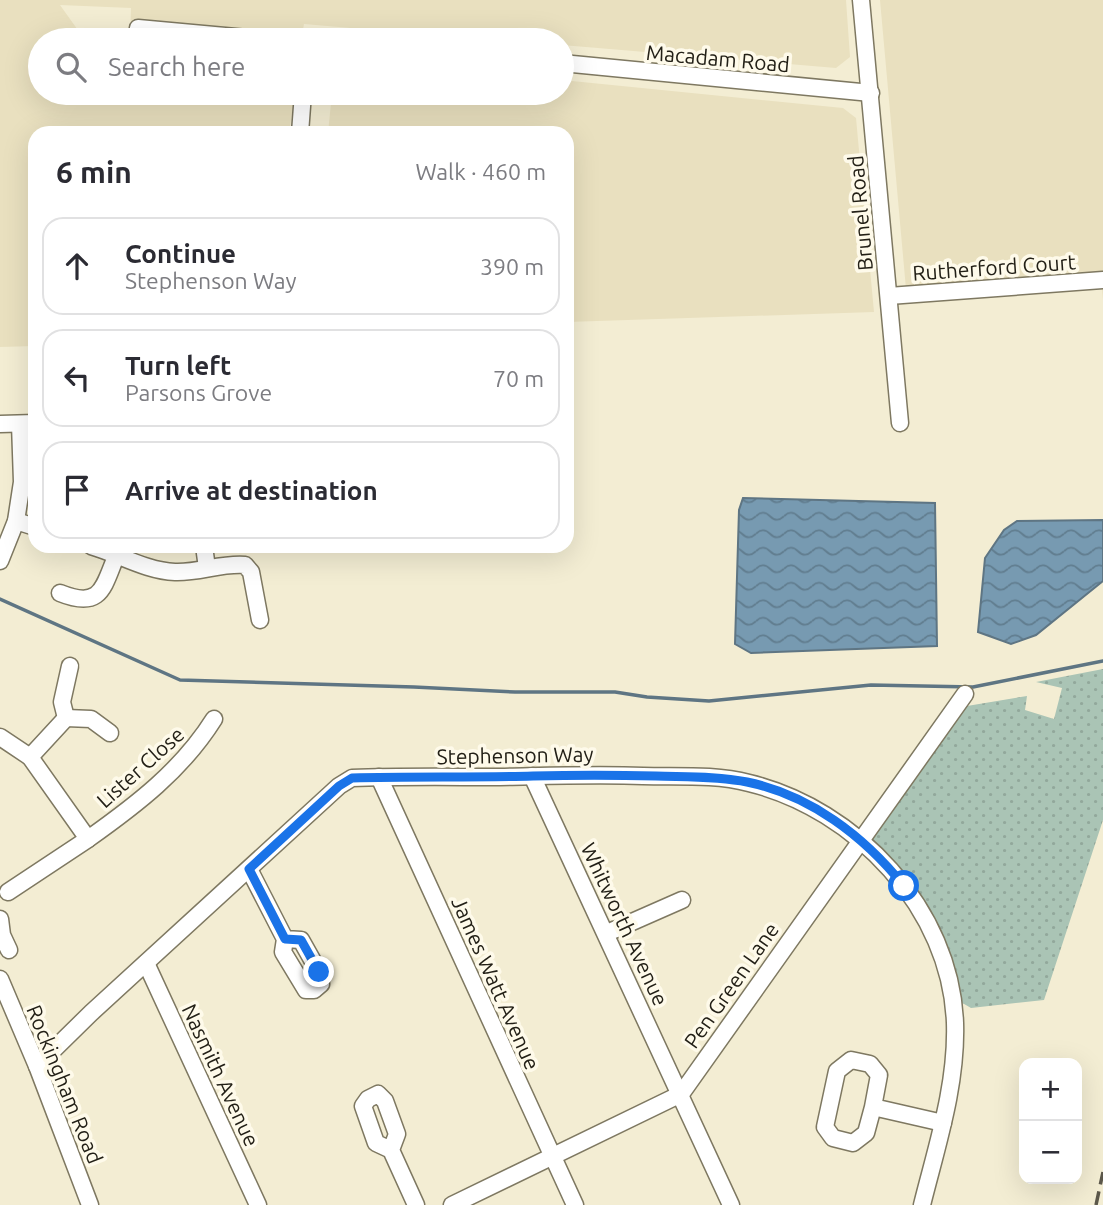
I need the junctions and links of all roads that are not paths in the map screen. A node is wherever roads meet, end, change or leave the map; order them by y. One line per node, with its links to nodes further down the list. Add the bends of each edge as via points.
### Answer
1 (861, 0): 3 (street, Brunel Road)
2 (574, 64): 3 (street, Macadam Road)
3 (871, 93): 7 (street, Brunel Road)
4 (302, 105): 5 (street)
5 (301, 126)
6 (1103, 280): 7 (street, Rutherford Court)
7 (889, 296): 9 (street, Brunel Road)
8 (27, 423): 10 (street); 11 (street)
9 (900, 423)
10 (0, 424)
11 (16, 521): 12 (street); 16 (street)
12 (28, 525)
13 (114, 553): 15 (street)
14 (205, 553): 17 (street)
15 (117, 554): 17 (street, via 155,569); 18 (street, via 94,597 85,601)
16 (0, 561)
17 (208, 568): 19 (street, via 246,565)
18 (60, 593)
19 (260, 621)
20 (70, 666): 22 (street, via 62,702)
21 (965, 694): 30 (street, Pen Green Lane)
22 (66, 718): 24 (street, via 91,719); 26 (street)
23 (214, 719): 29 (street, Lister Close, via 178,767)
24 (110, 733)
25 (0, 737): 26 (street, Lister Close)
26 (30, 757): 29 (street, Lister Close)
27 (532, 776): 28 (street, Stephenson Way); 30 (street, Stephenson Way, via 714,777 748,782 816,808); 35 (street, Whitworth Avenue)
28 (379, 777): 31 (street, Stephenson Way, via 352,778 339,786); 45 (street, James Watt Avenue)
29 (88, 839): 32 (street, Lister Close)
30 (859, 840): 41 (street, Pen Green Lane); 43 (street, Stephenson Way, via 908,891 945,967 956,1025)
31 (249, 869): 36 (street); 38 (street, Stephenson Way)
32 (3, 890)
33 (681, 900): 35 (street)
34 (0, 919): 37 (street)
35 (607, 933): 41 (street, Whitworth Avenue)
36 (285, 939)
37 (9, 950)
38 (146, 963): 40 (street, Stephenson Way); 47 (street, Nasmith Avenue)
39 (0, 979): 40 (street, Rockingham Road)
40 (37, 1066): 46 (street, Rockingham Road)
41 (681, 1094): 45 (street, Pen Green Lane); 51 (street, Whitworth Avenue)
42 (873, 1107): 42 (street, via 866,1133 853,1143 833,1138 825,1127 837,1071 851,1060 870,1064 879,1075); 43 (street)
43 (943, 1123): 52 (street, Stephenson Way)
44 (391, 1150): 48 (street)
45 (551, 1157): 49 (street, Pen Green Lane); 50 (street, James Watt Avenue)
46 (90, 1205)
47 (258, 1205)
48 (416, 1205)
49 (452, 1205)
50 (575, 1205)
51 (732, 1205)
52 (922, 1205)

